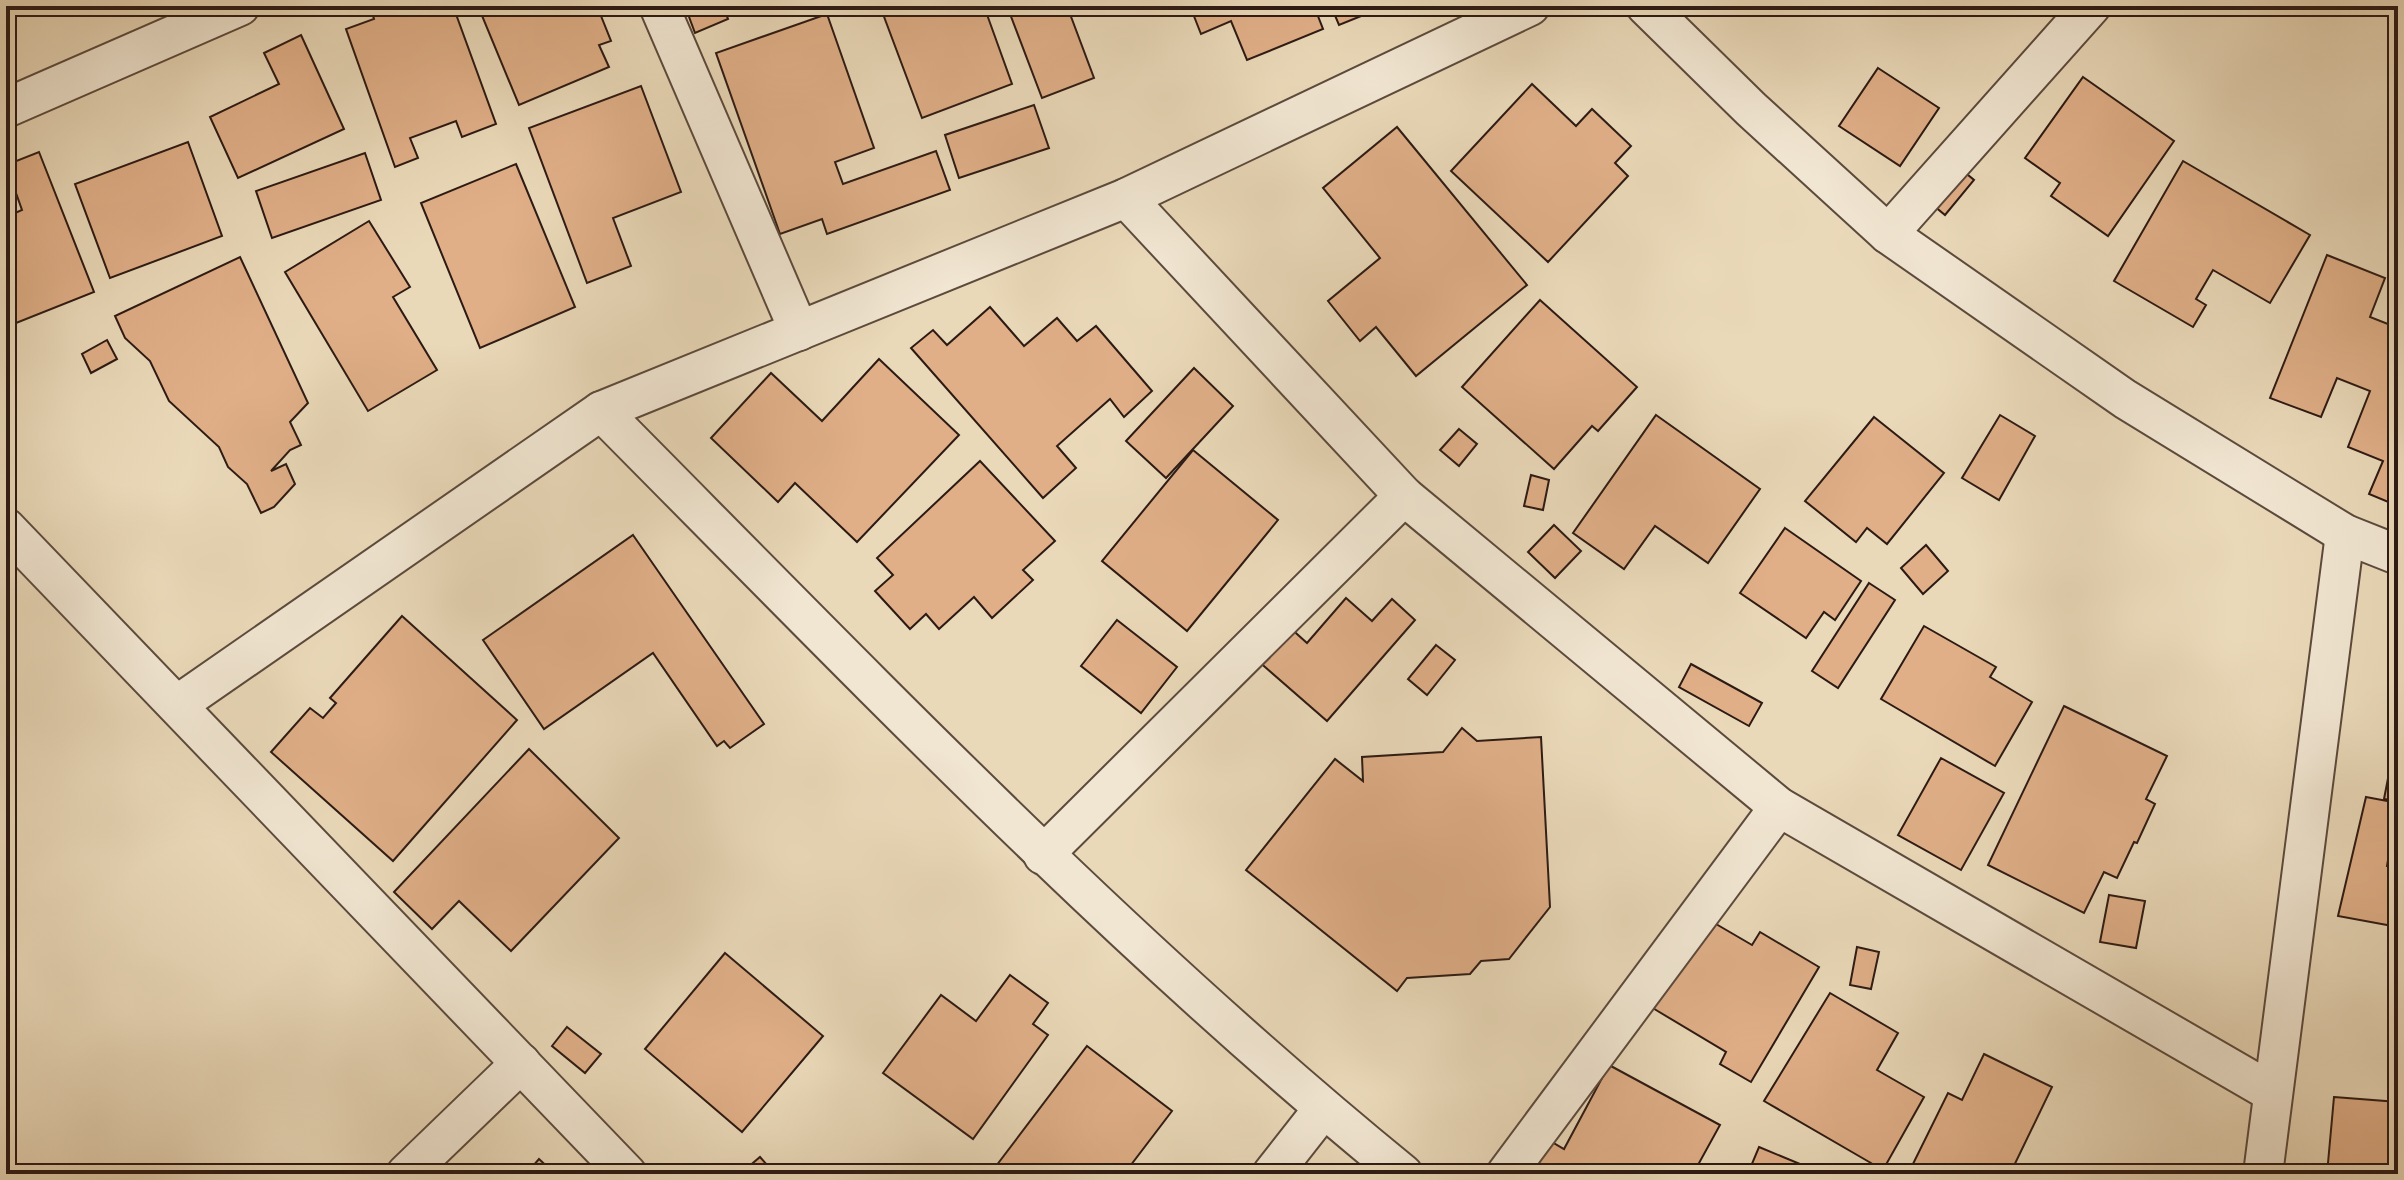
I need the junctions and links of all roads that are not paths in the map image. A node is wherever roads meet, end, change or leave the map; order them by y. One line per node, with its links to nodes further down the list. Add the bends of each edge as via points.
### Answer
1 (240, 6): 6 (street)
2 (659, 6): 9 (street)
3 (1530, 6): 7 (street)
4 (1646, 6): 8 (street)
5 (2091, 6): 8 (street)
6 (6, 108)
7 (1126, 198): 9 (street); 11 (street)
8 (1888, 234): 13 (street, via 2125,399)
9 (799, 331): 10 (street)
10 (601, 411): 15 (street); 17 (street)
11 (1404, 496): 16 (street); 17 (street)
12 (6, 528): 15 (street)
13 (2345, 534): 14 (street); 19 (street)
14 (2398, 555)
15 (177, 705): 18 (street)
16 (1779, 807): 19 (street); 25 (street)
17 (1043, 855): 20 (street)
18 (521, 1063): 21 (street); 22 (street)
19 (2273, 1093): 26 (street)
20 (1323, 1109): 23 (street); 24 (street)
21 (406, 1174)
22 (627, 1174)
23 (1272, 1174)
24 (1403, 1174)
25 (1506, 1174)
26 (2263, 1174)

